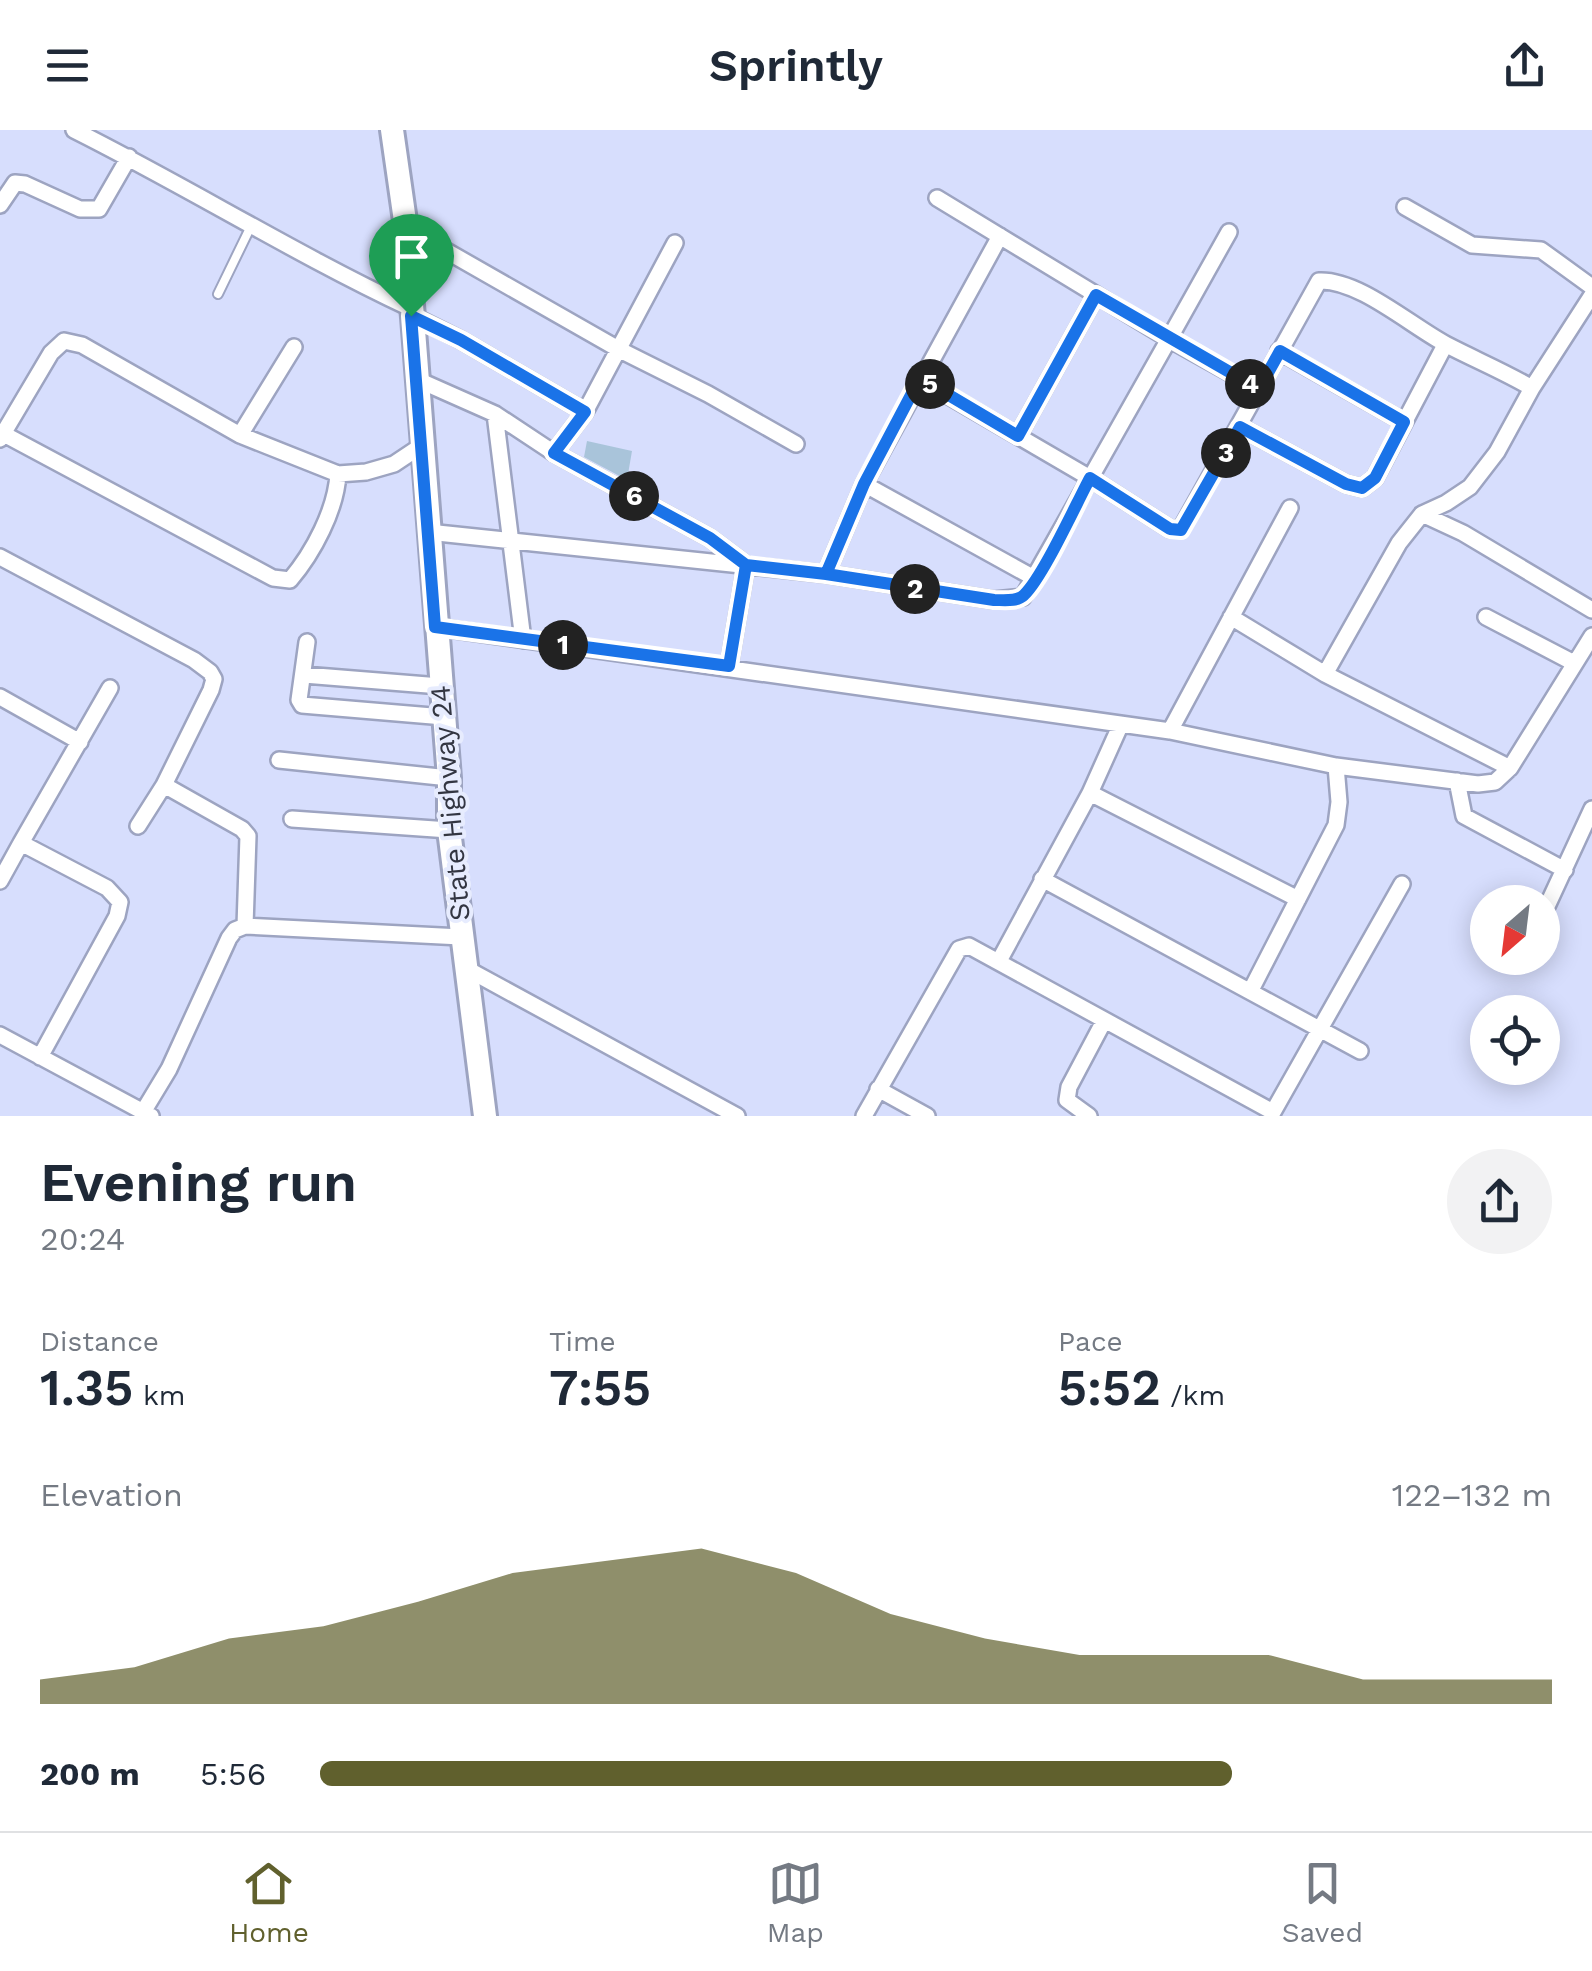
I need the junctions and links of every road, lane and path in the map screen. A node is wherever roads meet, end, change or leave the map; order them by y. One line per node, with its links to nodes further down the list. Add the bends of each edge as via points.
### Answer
1 (74, 130): 3 (street)
2 (392, 130): 8 (main road, State Highway 24)
3 (129, 158): 5 (street, via 99,209 80,209 14,183); 7 (street)
4 (938, 198): 10 (street)
5 (0, 205)
6 (1405, 206): 12 (street, via 1472,245 1541,250)
7 (251, 226): 13 (lane); 16 (street)
8 (406, 228): 16 (main road, State Highway 24); 20 (street)
9 (1228, 232): 17 (street)
10 (1000, 236): 14 (street); 22 (street)
11 (675, 243): 20 (street)
12 (1592, 287)
13 (218, 294)
14 (1096, 295): 17 (street); 32 (street)
15 (1592, 295): 24 (street)
16 (411, 312): 23 (main road, State Highway 24); 26 (street)
17 (1169, 339): 25 (street); 37 (street)
18 (1446, 345): 21 (street, via 1334,280 1319,281); 24 (street); 28 (street)
19 (294, 347): 30 (street)
20 (620, 350): 26 (street); 33 (street)
21 (1280, 351): 25 (street); 28 (street)
22 (920, 378): 32 (street); 38 (street)
23 (416, 379): 27 (street); 34 (main road, State Highway 24)
24 (1532, 388): 40 (street, via 1470,487)
25 (1259, 389): 29 (street)
26 (585, 412): 35 (street)
27 (495, 414): 35 (street); 42 (street)
28 (1404, 422): 29 (street, via 1375,478 1362,488)
29 (1240, 427): 37 (street, via 1181,530)
30 (240, 434): 31 (street, via 64,341); 36 (street)
31 (1, 435): 36 (street, via 273,578 290,580 337,492)
32 (1018, 436): 37 (street)
33 (796, 444)
34 (421, 446): 36 (street, via 394,464); 41 (main road, State Highway 24)
35 (554, 453): 44 (street, via 710,538)
36 (338, 474)
37 (1090, 478): 46 (street)
38 (864, 484): 45 (street); 46 (street)
39 (1290, 508): 48 (street)
40 (1422, 514): 47 (street); 56 (street, via 1398,543)
41 (428, 532): 42 (street); 50 (main road, State Highway 24)
42 (512, 540): 44 (street); 52 (street)
43 (0, 557): 70 (street, via 210,672 211,690)
44 (746, 565): 45 (street); 55 (street)
45 (826, 574): 46 (street, via 994,600 1023,597)
46 (1036, 579)
47 (1592, 610)
48 (1230, 617): 56 (street); 63 (street)
49 (1486, 617): 54 (street)
50 (435, 627): 52 (street); 58 (main road, State Highway 24)
51 (1592, 636): 54 (street)
52 (523, 640): 55 (street)
53 (307, 642): 57 (street)
54 (1574, 663): 67 (street)
55 (729, 666): 62 (street)
56 (1325, 674): 67 (street)
57 (304, 675): 58 (street); 61 (street, via 302,705)
58 (440, 686): 61 (main road, State Highway 24)
59 (110, 688): 64 (street)
60 (0, 697): 64 (street)
61 (444, 717): 68 (main road, State Highway 24)
62 (1121, 724): 63 (street); 71 (street)
63 (1170, 731): 66 (street)
64 (80, 742): 76 (street)
65 (280, 760): 68 (street)
66 (1336, 766): 69 (street); 82 (street, via 1336,825)
67 (1510, 768): 69 (street, via 1495,782)
68 (449, 778): 75 (main road, State Highway 24)
69 (1457, 781): 77 (street, via 1464,816)
70 (164, 784): 74 (street); 83 (street, via 248,836)
71 (1090, 793): 78 (street); 82 (street)
72 (1592, 809): 77 (street)
73 (292, 819): 75 (street)
74 (138, 826)
75 (449, 830): 84 (main road, State Highway 24)
76 (21, 844): 79 (street); 92 (street, via 107,888 120,902)
77 (1565, 870): 81 (street)
78 (1042, 879): 85 (street); 87 (street)
79 (0, 881)
80 (1402, 884): 89 (street)
81 (1558, 885)
82 (1298, 899): 87 (street)
83 (245, 926): 84 (street); 94 (street, via 229,938)
84 (461, 938): 86 (main road, State Highway 24)
85 (998, 961): 88 (street); 93 (street, via 969,946 959,949)
86 (469, 970): 96 (main road, State Highway 24); 97 (street)
87 (1250, 990): 89 (street)
88 (1104, 1021): 95 (street); 100 (street, via 1069,1087 1068,1100)
89 (1322, 1030): 91 (street); 95 (street)
90 (0, 1035): 92 (street)
91 (1360, 1051)
92 (40, 1057): 94 (street)
93 (878, 1089): 98 (street); 99 (street)
94 (147, 1114)
95 (1272, 1114)
96 (484, 1116)
97 (737, 1116)
98 (864, 1116)
99 (926, 1116)
100 (1089, 1116)

